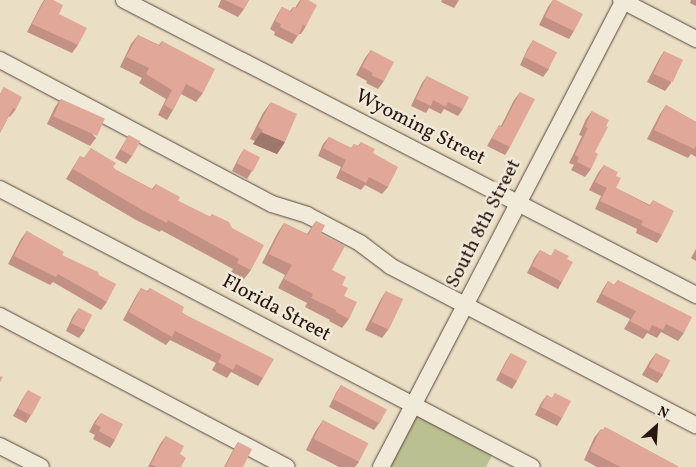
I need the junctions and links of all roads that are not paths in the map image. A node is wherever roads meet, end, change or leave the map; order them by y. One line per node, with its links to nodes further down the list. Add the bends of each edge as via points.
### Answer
1 (124, 0): 6 (street, Wyoming Street)
2 (622, 0): 3 (street); 6 (street, South 8th Street)
3 (696, 39)
4 (0, 60): 8 (street, via 272,204 307,215 360,243 390,266)
5 (0, 189): 10 (street, Florida Street)
6 (519, 203): 7 (street, Wyoming Street); 8 (street, South 8th Street)
7 (696, 295)
8 (466, 306): 10 (street, South 8th Street); 11 (street)
9 (0, 316): 14 (street)
10 (414, 405): 15 (street, South 8th Street); 16 (street, Florida Street)
11 (696, 426)
12 (0, 446): 13 (street)
13 (32, 465)
14 (287, 467)
15 (381, 467)
16 (532, 467)

